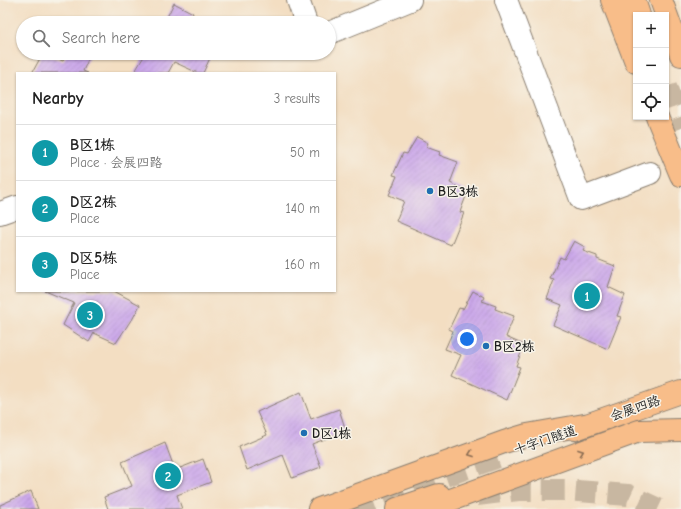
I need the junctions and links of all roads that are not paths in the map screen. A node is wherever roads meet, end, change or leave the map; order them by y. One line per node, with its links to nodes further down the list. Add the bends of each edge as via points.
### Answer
1 (298, 0): 8 (street)
2 (410, 0): 9 (street)
3 (506, 0): 14 (street, via 581,199)
4 (612, 0): 10 (main road)
5 (634, 0): 7 (main road)
6 (660, 0): 11 (main road)
7 (638, 12)
8 (304, 16)
9 (336, 30)
10 (633, 54)
11 (681, 55)
12 (659, 120): 13 (main road)
13 (675, 154): 15 (main road)
14 (650, 174)
15 (681, 175)
16 (16, 207): 17 (street)
17 (0, 213)
18 (681, 375): 20 (main road, via 668,388)
19 (681, 392): 20 (main road, 会展四路)
20 (639, 406): 22 (main road, 会展四路)
21 (681, 416): 24 (main road, 会展四路)
22 (590, 424): 25 (main road, 十字门隧道); 26 (main road, one-way to 26, via 527,435 504,442); 27 (main road, via 556,448 522,466)
23 (681, 430): 24 (main road)
24 (639, 431): 28 (main road, 会展四路, one-way to 24)
25 (501, 456)
26 (320, 509)
27 (397, 509)
28 (426, 509)

